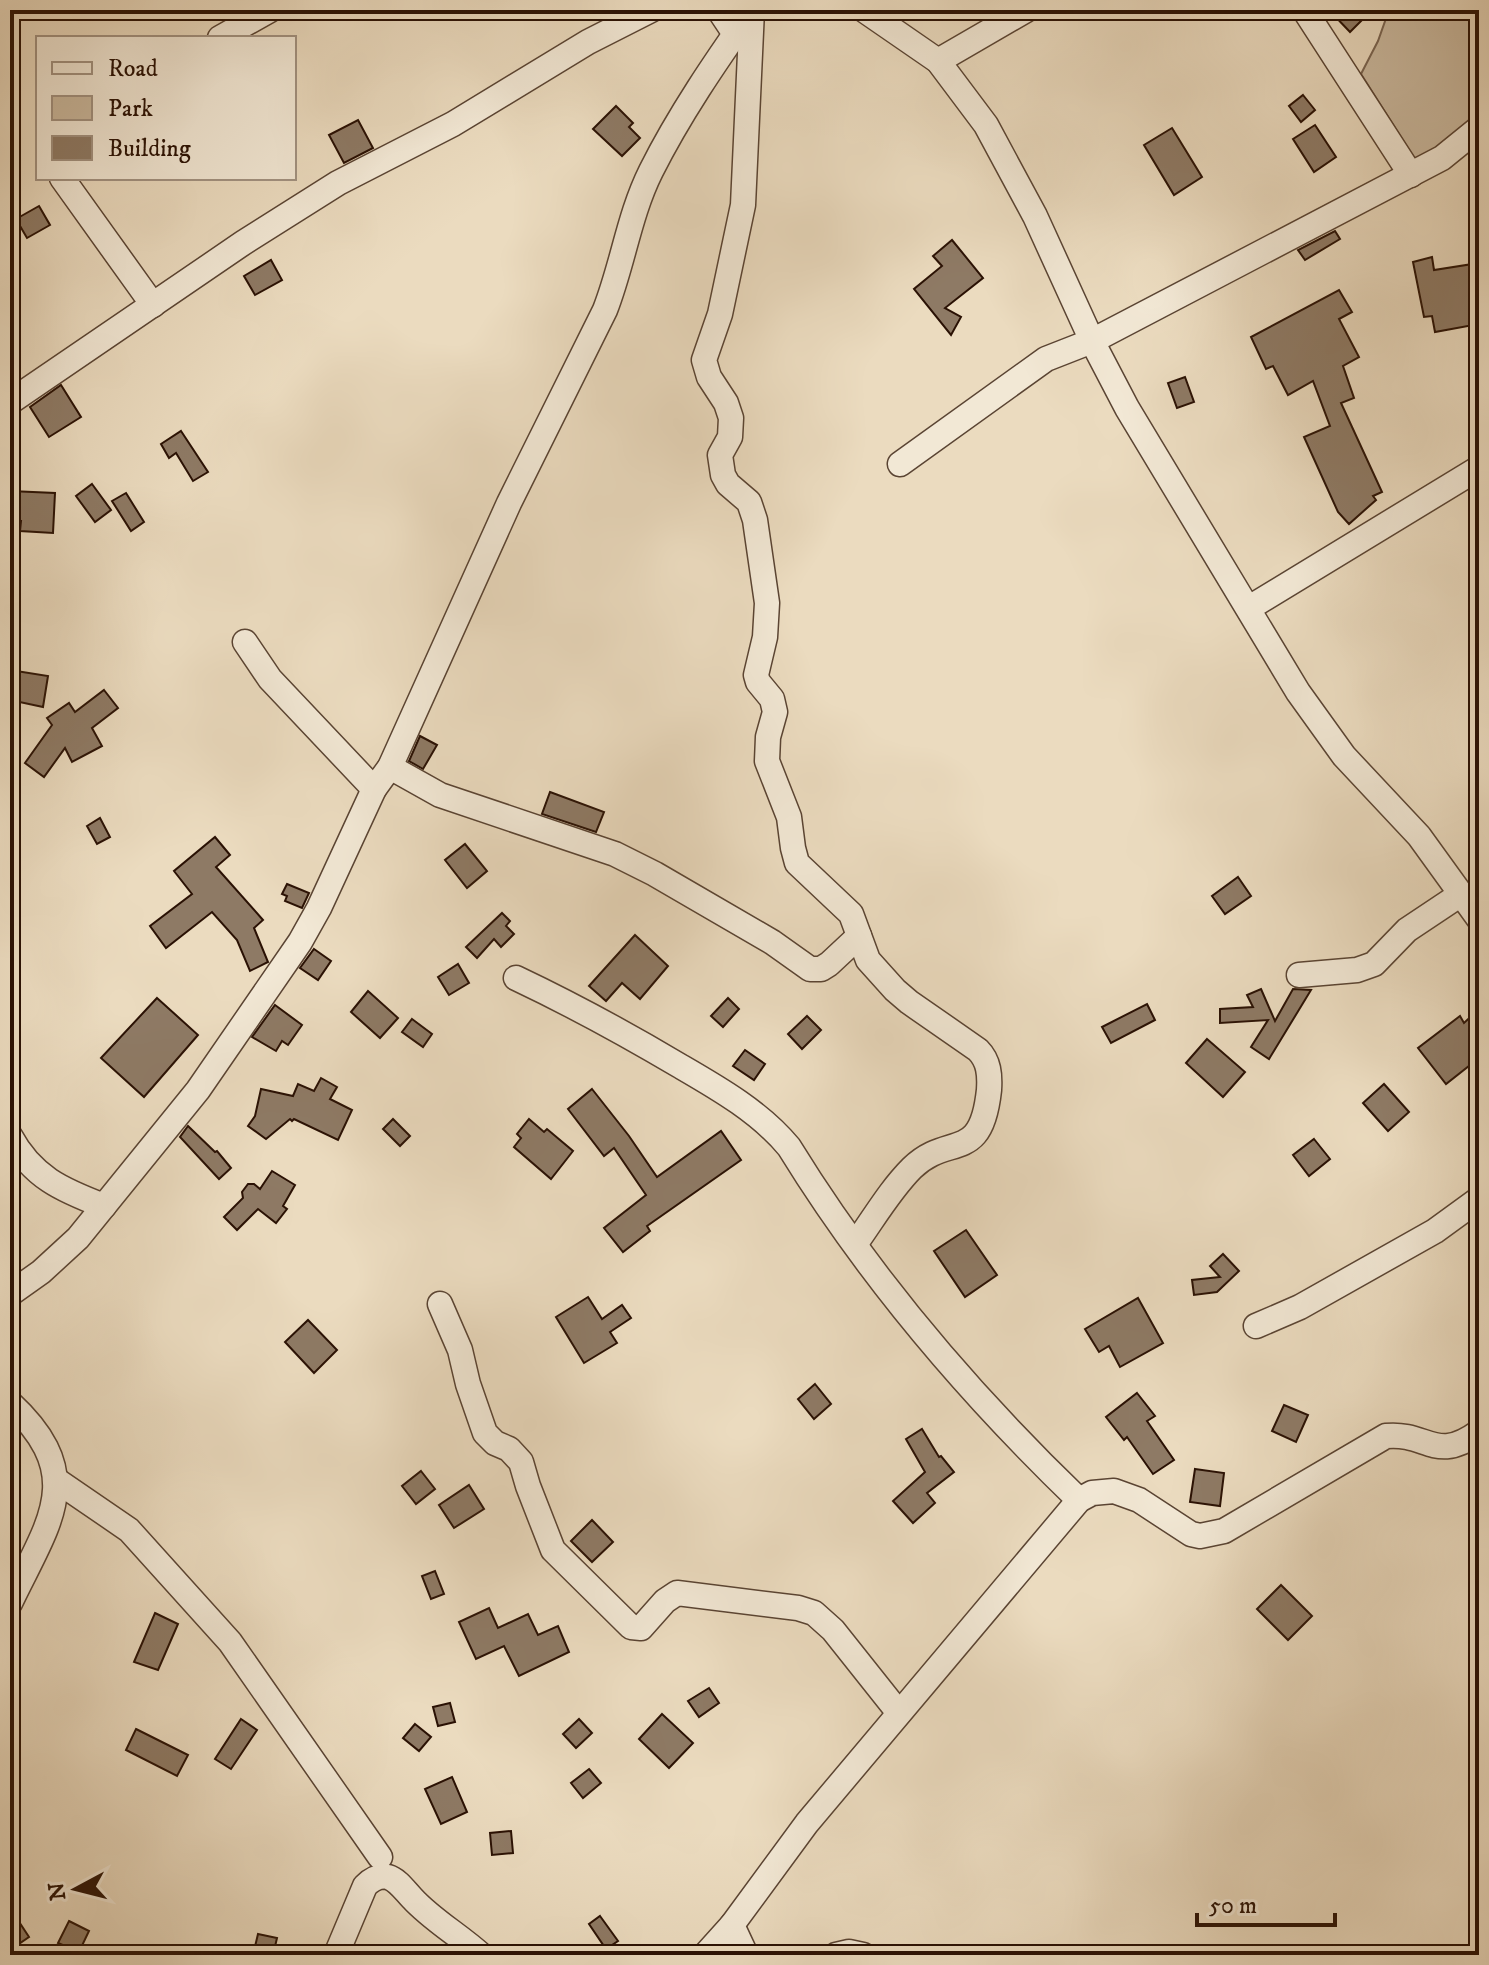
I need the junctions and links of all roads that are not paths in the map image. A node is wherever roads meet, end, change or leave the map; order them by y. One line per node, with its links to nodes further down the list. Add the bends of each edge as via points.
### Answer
1 (270, 10): 9 (street)
2 (651, 10): 14 (street, via 338,183)
3 (719, 10): 8 (street)
4 (752, 10): 8 (street); 25 (street, via 743,205 720,314 704,360 731,418 730,437 720,455 723,475 749,502 755,520 767,603 756,675 775,712 767,761 789,817 797,863 851,914)
5 (864, 10): 10 (street)
6 (1026, 10): 10 (street)
7 (1305, 11): 12 (street)
8 (735, 34): 21 (street, via 651,172 605,310 509,503)
9 (224, 36)
10 (938, 61): 15 (street, via 986,125)
11 (1479, 128): 12 (street)
12 (1411, 175): 15 (street)
13 (63, 180): 14 (street)
14 (153, 305): 16 (street)
15 (1092, 341): 17 (street, via 1046,359); 19 (street)
16 (10, 402)
17 (900, 464)
18 (1479, 468): 19 (street)
19 (1249, 608): 23 (street, via 1298,692 1344,756 1419,836)
20 (245, 642): 22 (street, via 270,679)
21 (390, 767): 22 (street); 25 (street, via 449,799 615,854 810,969 829,964)
22 (374, 789): 30 (street, via 300,942 198,1090)
23 (1461, 894): 24 (street); 26 (street, via 1407,930 1374,964)
24 (1479, 919)
25 (859, 936): 31 (street, via 864,953 895,990 984,1056 989,1085 977,1133 914,1166)
26 (1299, 975)
27 (516, 978): 31 (street, via 591,1014 749,1109 789,1147)
28 (10, 1136): 30 (street, via 33,1170)
29 (1479, 1199): 34 (street, via 1435,1231)
30 (104, 1206): 32 (street, via 78,1238)
31 (856, 1243): 38 (street, via 911,1320 1012,1435)
32 (10, 1294)
33 (440, 1304): 40 (street, via 485,1433 521,1462 553,1550 631,1627 641,1628 677,1593 814,1613)
34 (1256, 1326)
35 (10, 1403): 37 (street, via 42,1440)
36 (1479, 1432): 38 (street, via 1452,1447 1386,1436 1211,1534 1191,1534 1126,1494 1103,1491)
37 (56, 1480): 39 (street, via 55,1505); 41 (street, via 129,1530 230,1642)
38 (1079, 1500): 40 (street)
39 (10, 1603)
40 (899, 1713): 42 (street, via 807,1823)
41 (380, 1857)
42 (732, 1925): 45 (street); 46 (street)
43 (336, 1955): 44 (street, via 365,1886 371,1879 387,1877)
44 (481, 1955)
45 (705, 1955)
46 (746, 1955)
47 (836, 1955): 48 (street)
48 (863, 1955)

